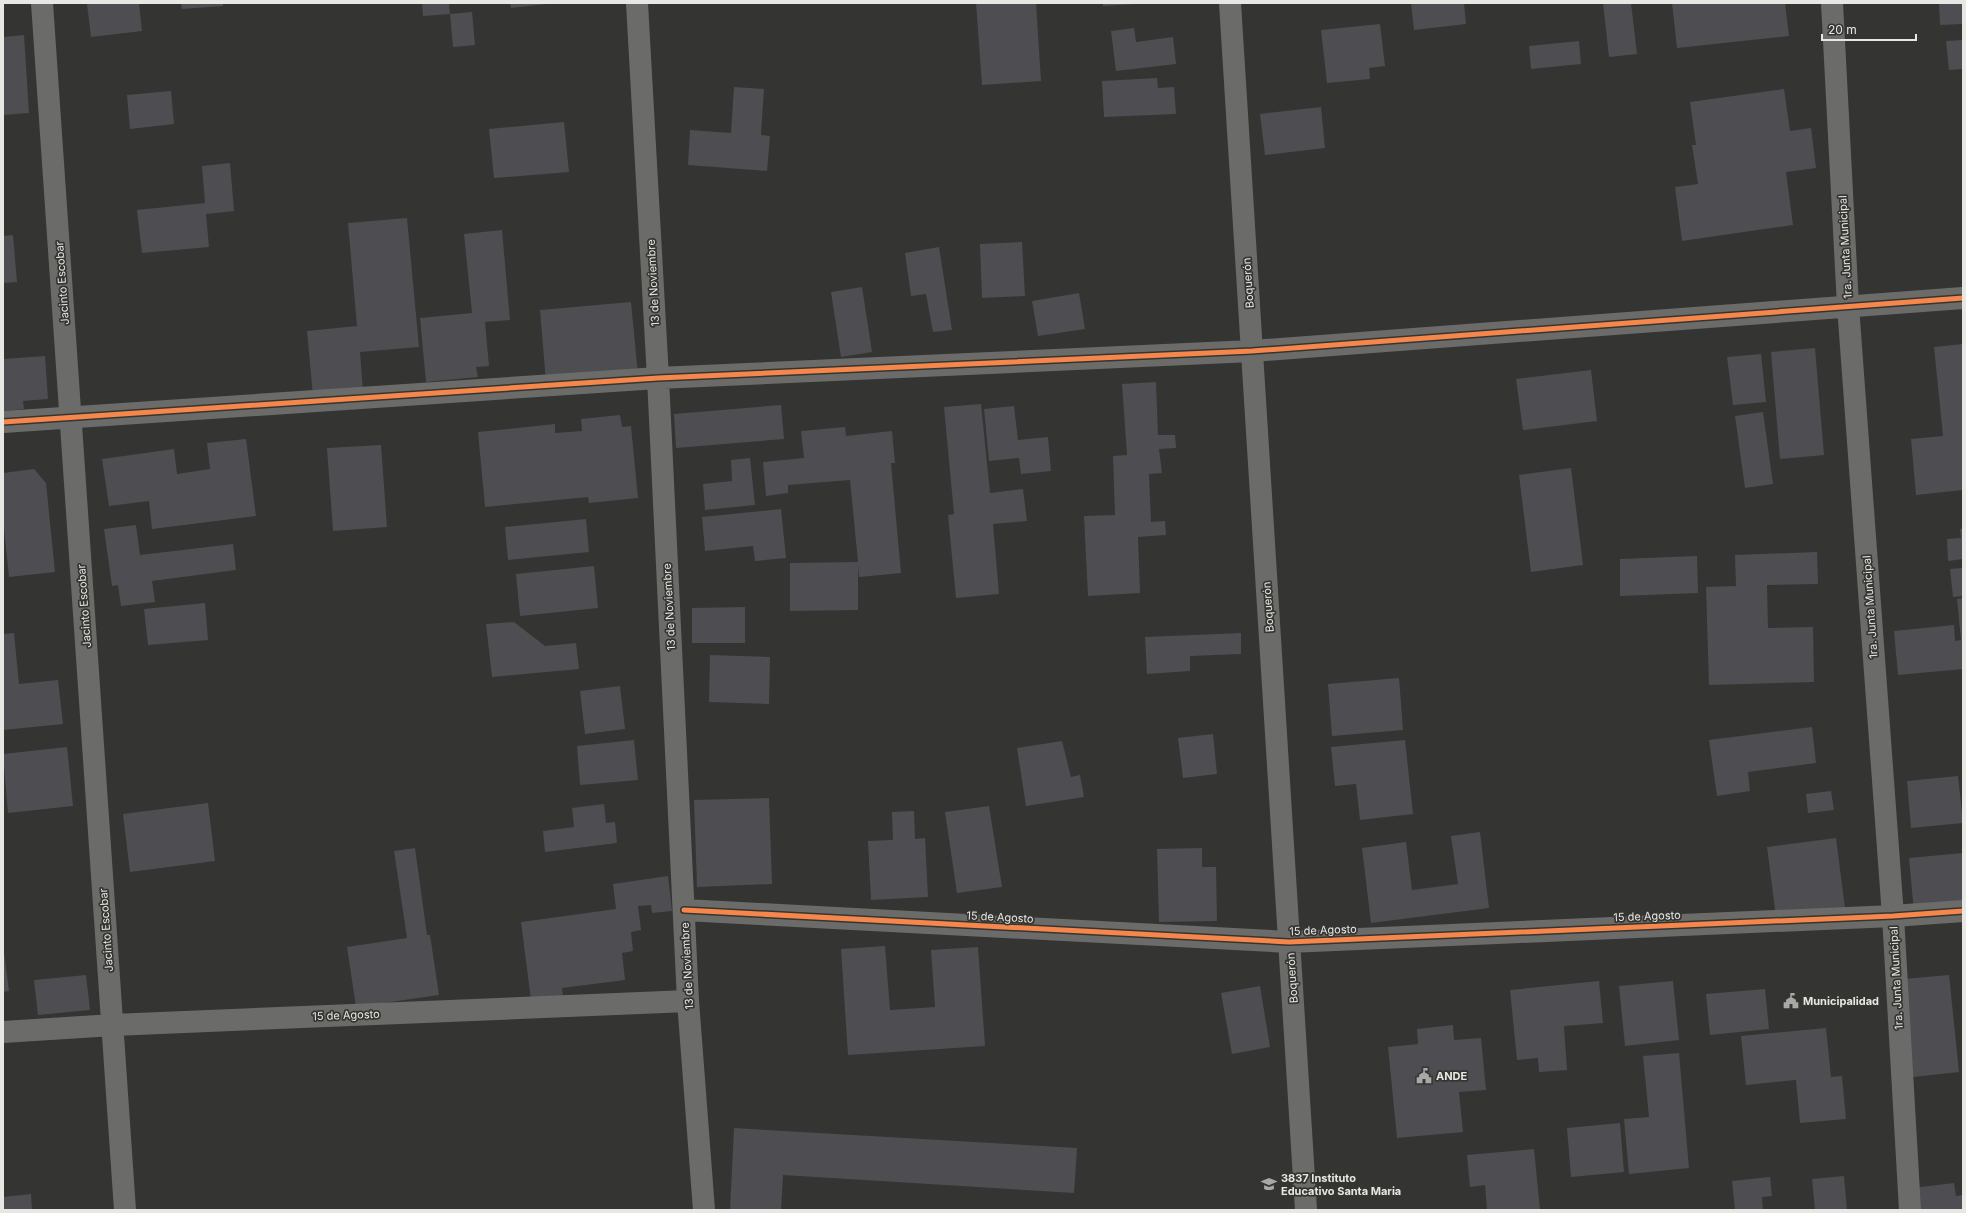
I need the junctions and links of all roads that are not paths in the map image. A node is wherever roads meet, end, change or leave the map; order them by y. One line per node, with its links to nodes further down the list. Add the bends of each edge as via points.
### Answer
1 (42, 3): 9 (street, Jacinto Escobar)
2 (637, 3): 8 (street, 13 de Noviembre)
3 (1230, 3): 7 (street, Boquerón)
4 (1832, 3): 6 (street, 1ra. Junta Municipal)
5 (1963, 298): 6 (street)
6 (1848, 306): 7 (street); 13 (street, 1ra. Junta Municipal)
7 (1252, 351): 8 (street); 14 (street, Boquerón)
8 (658, 378): 9 (street); 11 (street, 13 de Noviembre)
9 (72, 418): 10 (street); 16 (street, Jacinto Escobar)
10 (3, 422)
11 (684, 910): 14 (street, 15 de Agosto); 15 (street, 13 de Noviembre)
12 (1963, 911): 13 (street, 15 de Agosto)
13 (1893, 916): 14 (street, 15 de Agosto); 21 (street, 1ra. Junta Municipal)
14 (1289, 942): 20 (street, Boquerón)
15 (688, 1001): 16 (street, 15 de Agosto); 19 (street, 13 de Noviembre)
16 (113, 1025): 17 (street, 15 de Agosto); 18 (street, Jacinto Escobar)
17 (3, 1032)
18 (125, 1210)
19 (704, 1210)
20 (1306, 1210)
21 (1910, 1210)

